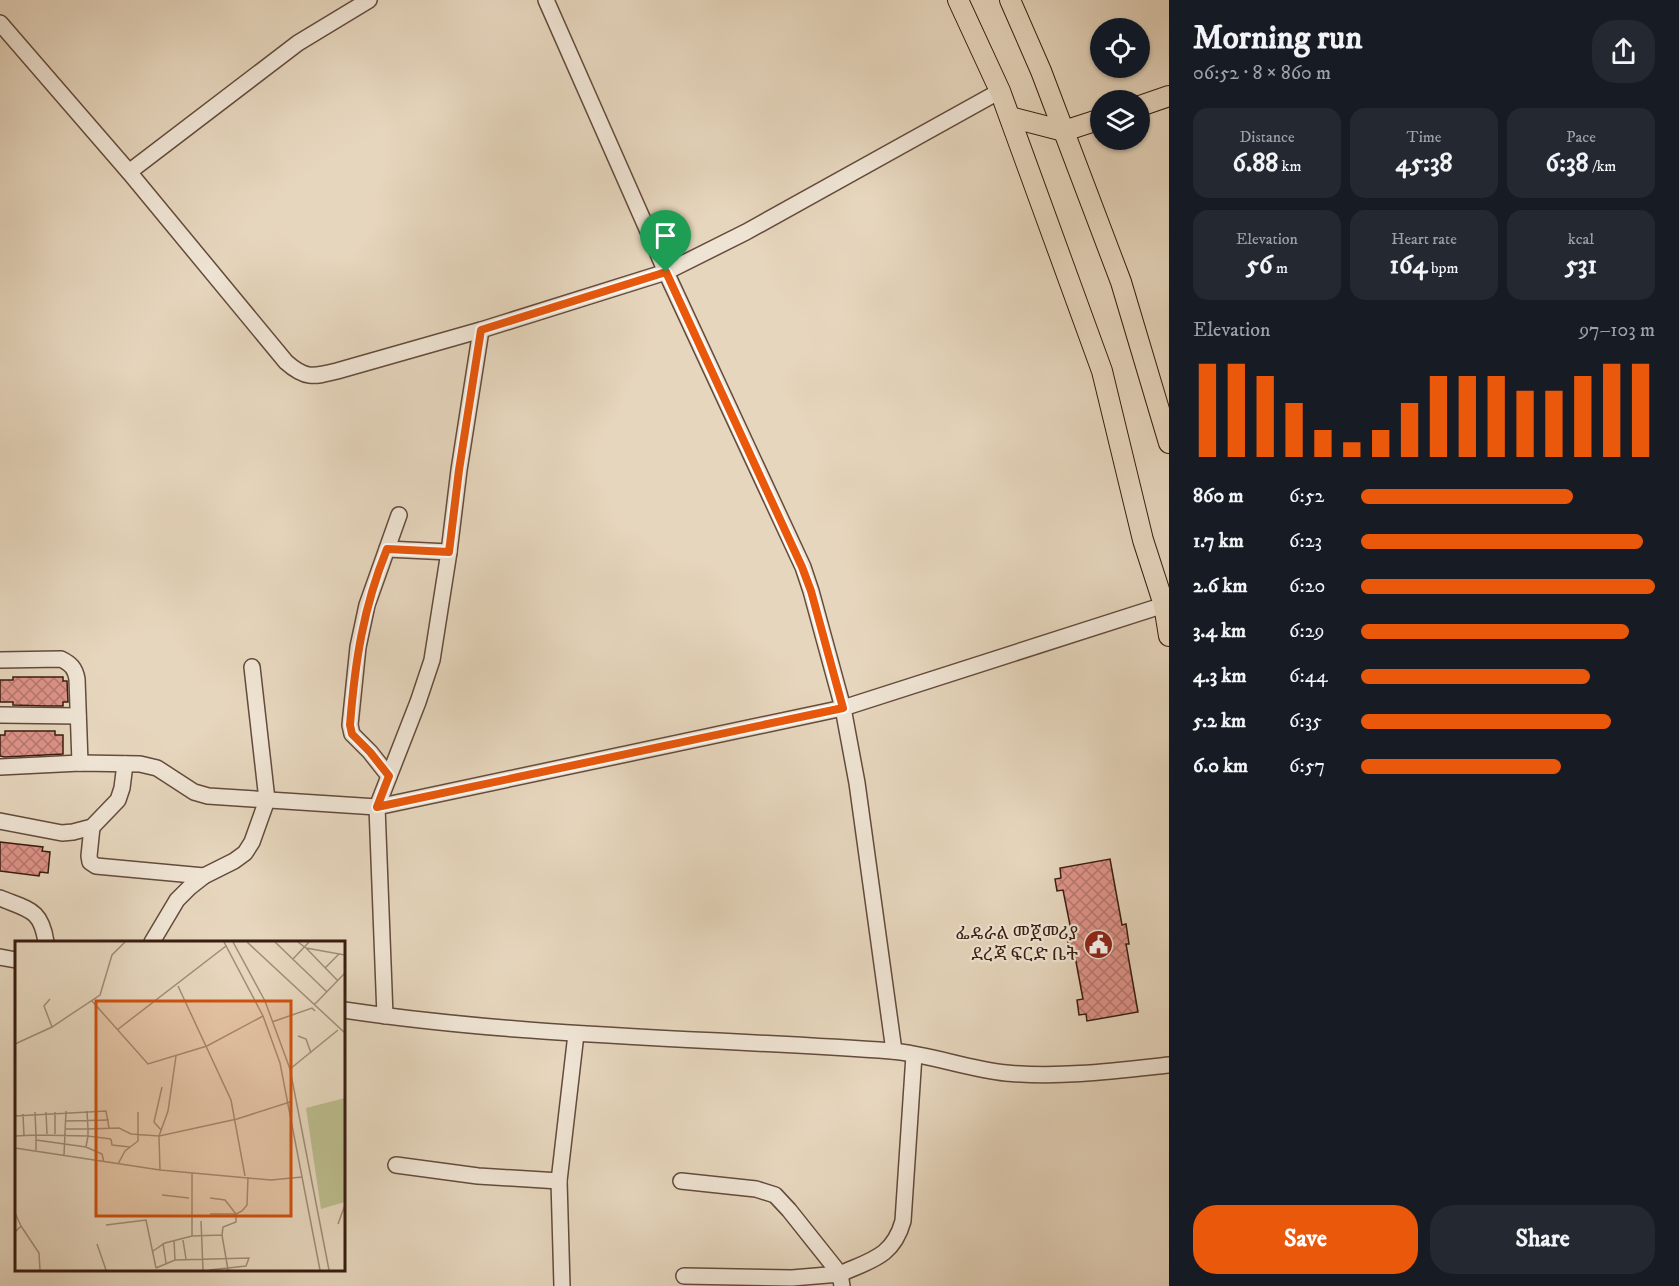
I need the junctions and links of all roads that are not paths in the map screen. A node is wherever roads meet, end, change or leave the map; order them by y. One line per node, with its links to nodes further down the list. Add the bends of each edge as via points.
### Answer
1 (369, 0): 12 (street, via 298,44)
2 (546, 0): 13 (street)
3 (958, 0): 6 (main road)
4 (1011, 0): 11 (main road)
5 (0, 23): 12 (street)
6 (1000, 91): 9 (main road); 13 (street)
7 (1169, 96): 8 (main road)
8 (1150, 103)
9 (1010, 117): 11 (main road); 20 (main road, via 1101,371 1143,540)
10 (1090, 123): 11 (main road)
11 (1064, 131): 15 (main road)
12 (129, 172): 14 (street, via 297,372 322,375)
13 (666, 272): 14 (street); 24 (street, via 802,567)
14 (481, 330): 19 (street)
15 (1165, 408): 16 (main road)
16 (1169, 443)
17 (399, 515): 18 (street)
18 (387, 549): 19 (street); 30 (street, via 358,647 350,725 352,734)
19 (449, 552): 30 (street, via 432,660)
20 (1164, 605): 21 (main road); 24 (street)
21 (1169, 636)
22 (0, 660): 26 (street, via 61,659 69,663 75,670)
23 (252, 668): 31 (street)
24 (843, 708): 32 (street); 44 (street)
25 (0, 715): 26 (street)
26 (78, 716): 27 (street)
27 (80, 763): 28 (street); 29 (street)
28 (125, 764): 31 (street, via 157,768 194,792 208,796); 34 (street, via 118,800)
29 (0, 767)
30 (389, 776): 32 (street)
31 (267, 800): 32 (street); 35 (street, via 245,853)
32 (377, 807): 42 (street)
33 (0, 820): 34 (street, via 62,833)
34 (92, 827): 35 (street, via 89,855 96,866)
35 (204, 876): 38 (street, via 177,900)
36 (0, 898): 37 (street, via 38,917)
37 (46, 941)
38 (153, 941)
39 (0, 957): 40 (street)
40 (15, 960)
41 (345, 1010): 42 (street)
42 (385, 1016): 43 (street)
43 (576, 1034): 44 (street); 49 (street)
44 (894, 1051): 45 (street)
45 (914, 1055): 46 (street, via 1004,1073 1051,1076); 51 (street, via 899,1236 891,1247)
46 (1169, 1065)
47 (396, 1165): 49 (street)
48 (681, 1181): 51 (street, via 756,1189 775,1196)
49 (560, 1182): 52 (street)
50 (684, 1276): 51 (street)
51 (841, 1280)
52 (562, 1286)

